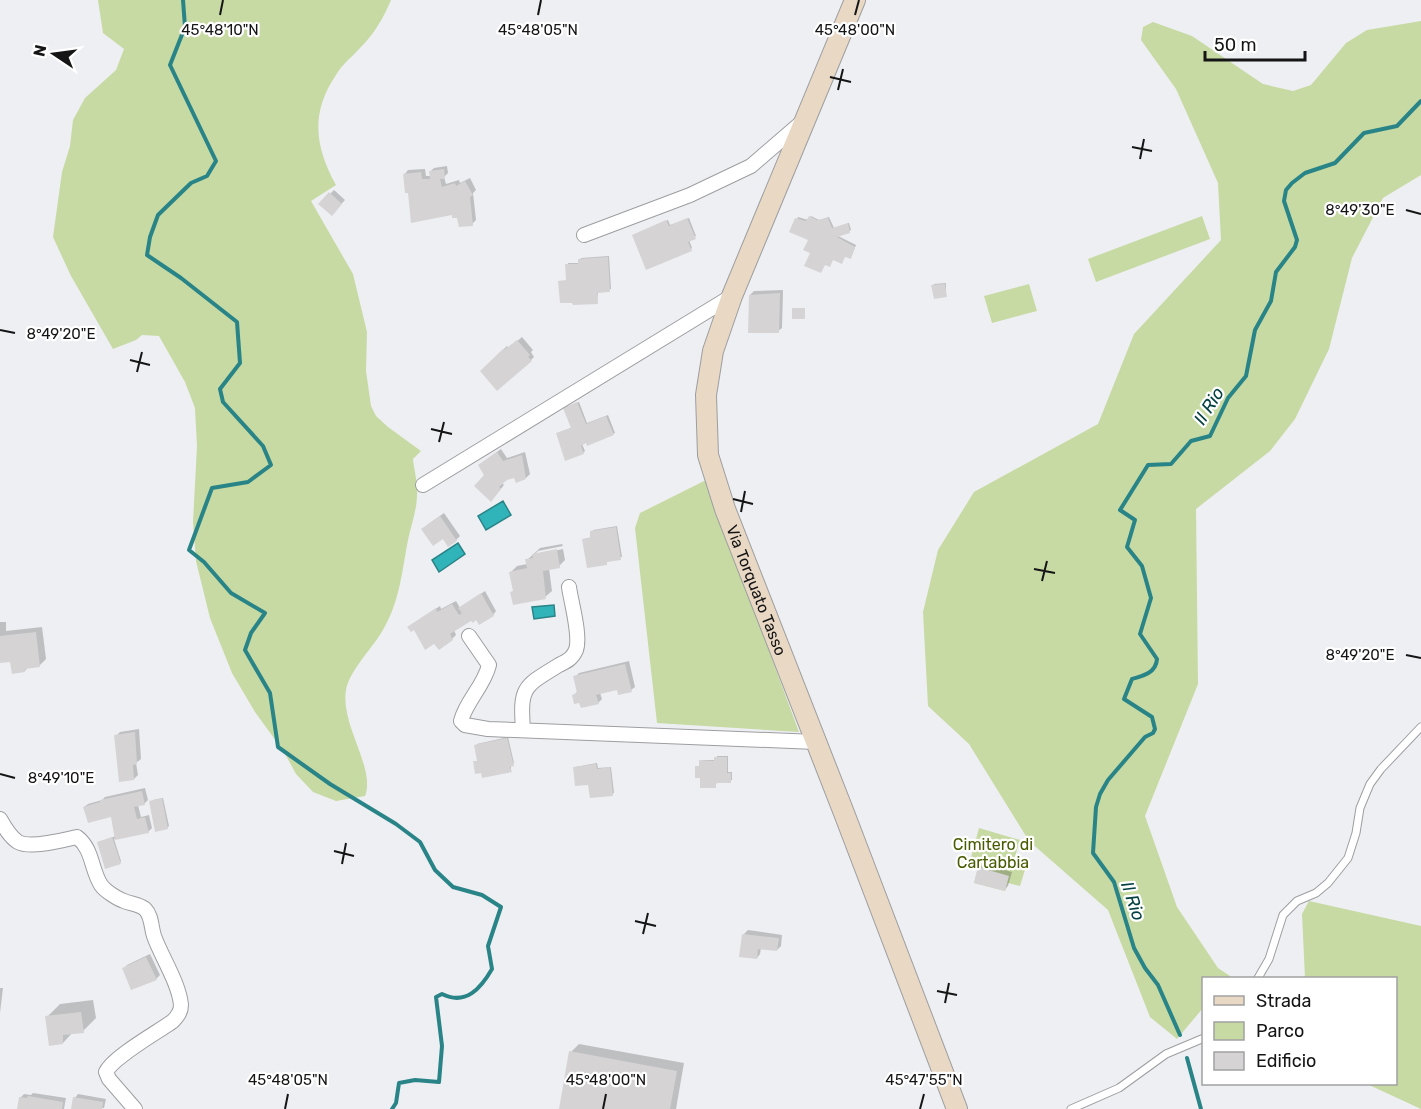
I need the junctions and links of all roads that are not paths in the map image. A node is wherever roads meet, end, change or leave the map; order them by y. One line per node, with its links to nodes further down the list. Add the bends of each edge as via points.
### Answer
1 (855, 0): 2 (street, Via Torquato Tasso)
2 (804, 121): 3 (street, Via Torquato Tasso, via 751,166 690,195); 4 (street, Via Torquato Tasso)
3 (584, 235)
4 (732, 296): 5 (street); 10 (street, Via Torquato Tasso, via 713,351 706,395 708,454 725,509)
5 (423, 485)
6 (569, 586): 9 (street, via 577,648 571,658 525,690 521,702)
7 (469, 636): 9 (street, via 489,665 486,678 461,721 488,729)
8 (1421, 727): 12 (lane, via 1370,784 1348,858 1328,883 1283,915 1269,959)
9 (523, 730): 10 (street)
10 (816, 742): 15 (street, Via Torquato Tasso)
11 (0, 819): 14 (street, via 20,844 77,837 89,852 103,888 123,901 139,905 149,915 181,1005 173,1021 118,1059 106,1072)
12 (1259, 977)
13 (1202, 1038): 16 (lane, via 1166,1054 1119,1088)
14 (135, 1109)
15 (957, 1109)
16 (1071, 1109)

